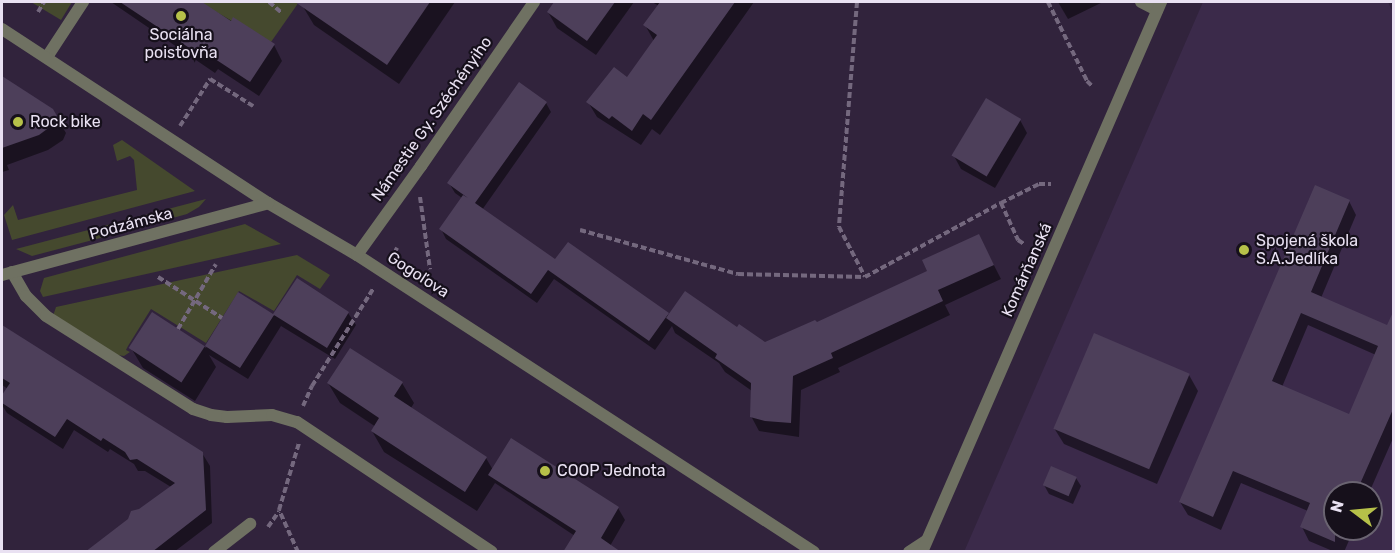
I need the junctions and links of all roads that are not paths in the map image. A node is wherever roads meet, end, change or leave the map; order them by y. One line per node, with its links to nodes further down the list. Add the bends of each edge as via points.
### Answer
1 (83, 2): 6 (street)
2 (534, 2): 8 (street, Námestie Gy. Széchényiho)
3 (1141, 2): 4 (street)
4 (1159, 6): 11 (street, Komárňanská)
5 (2, 29): 6 (street, Gogoľova)
6 (46, 57): 7 (street, Gogoľova)
7 (268, 203): 8 (street, Gogoľova); 9 (street, Podzámska)
8 (357, 255): 14 (street, Gogoľova)
9 (7, 274): 13 (street, via 46,316 193,409 227,417 272,415 297,422)
10 (250, 524): 12 (street)
11 (926, 548): 15 (street)
12 (214, 552)
13 (492, 552)
14 (814, 552)
15 (909, 552)

